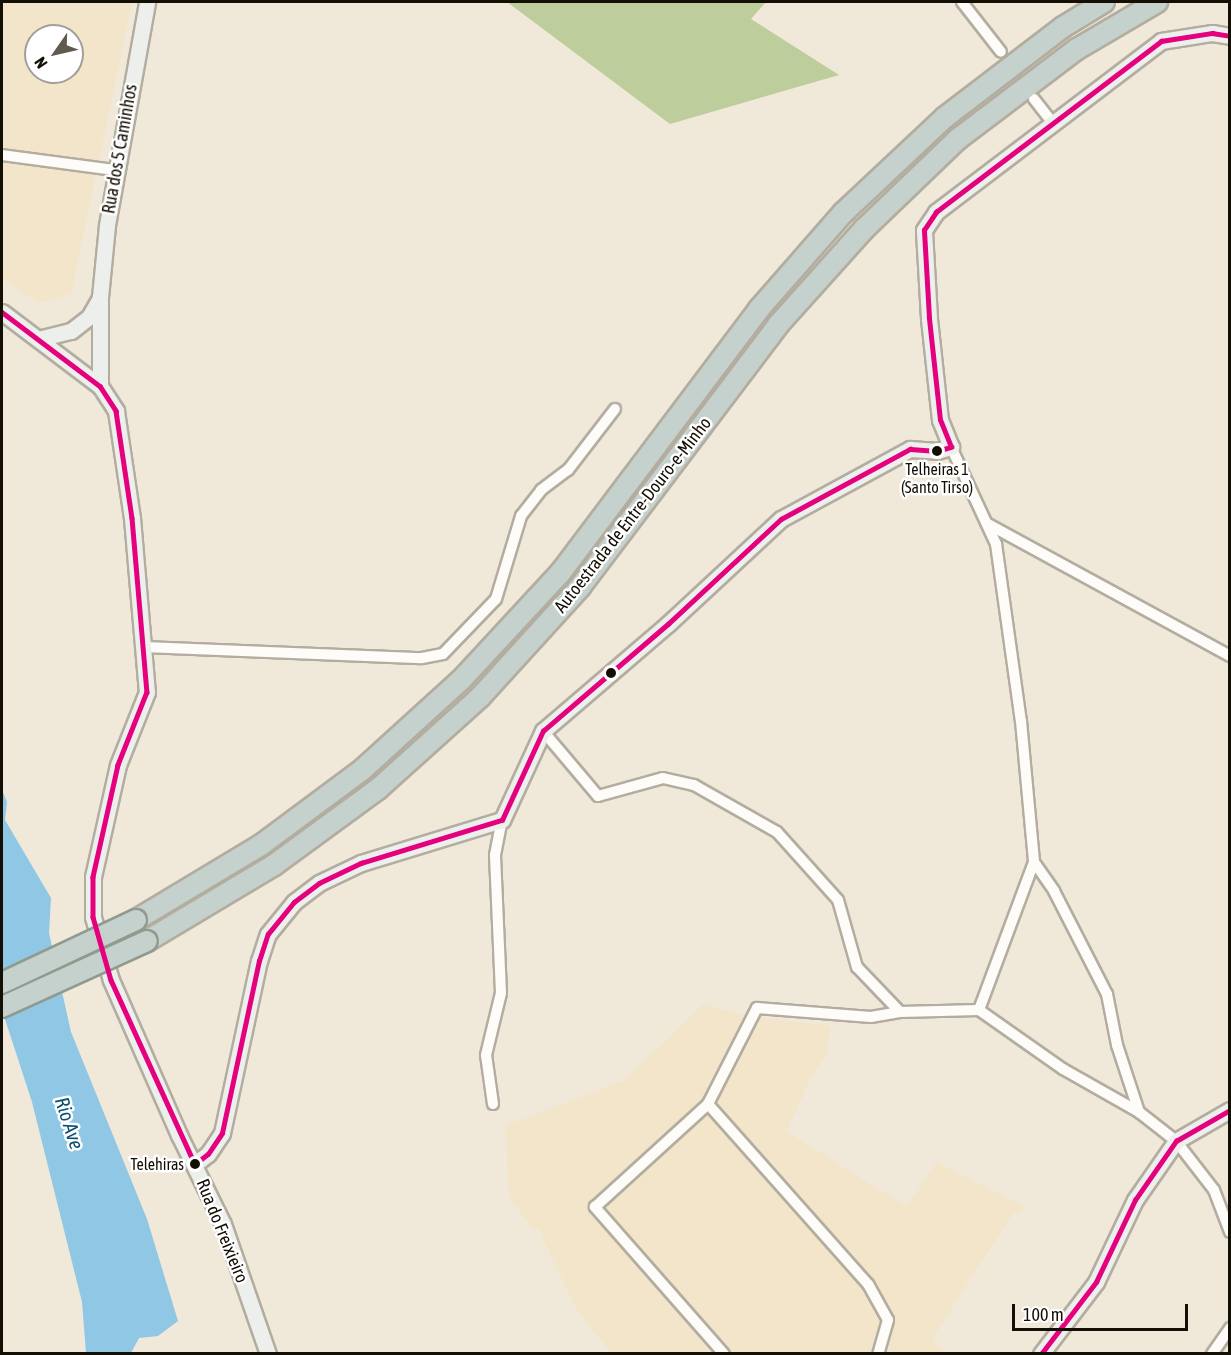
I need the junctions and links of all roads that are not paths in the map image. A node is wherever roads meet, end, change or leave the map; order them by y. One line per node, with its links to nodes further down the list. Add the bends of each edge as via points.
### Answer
1 (147, 2): 10 (street, Rua dos 5 Caminhos)
2 (962, 2): 6 (street)
3 (1104, 2): 23 (highway, Autoestrada de Entre-Douro-e-Minho, bridge, via 1063,27 944,118 843,213 759,309 561,572 462,679 344,784 261,845 136,920)
4 (1156, 2): 24 (highway, Autoestrada de Entre-Douro-e-Minho, bridge, via 1077,50 958,139 864,229 778,325 580,587 480,697 378,789 293,852 147,941)
5 (1230, 36): 8 (street, via 1212,33 1161,41)
6 (1001, 52)
7 (1034, 99): 8 (street)
8 (1053, 123): 16 (street, via 936,212 924,230 940,420)
9 (2, 155): 10 (street)
10 (115, 170): 11 (street, Rua dos 5 Caminhos)
11 (100, 297): 13 (street, Rua dos 5 Caminhos, via 89,317 71,331); 14 (street, Rua dos 5 Caminhos)
12 (2, 312): 13 (street)
13 (38, 339): 14 (street)
14 (100, 386): 18 (street, Rua do Freixieiro, via 116,411 121,433)
15 (615, 409): 18 (street, via 568,470 541,490 520,516 496,599 443,654 422,658)
16 (951, 447): 17 (street); 20 (street, via 937,451 910,449 781,519 668,624)
17 (988, 524): 19 (street); 22 (street, via 996,544 1021,721)
18 (144, 647): 32 (street, Rua do Freixieiro, via 147,692 118,765 93,877 93,917 111,980)
19 (1230, 656)
20 (543, 731): 21 (street); 26 (street, via 598,796 663,778 703,790 777,832 838,900 857,968)
21 (502, 820): 27 (street, via 495,855 501,993 486,1055); 32 (street, via 361,863 319,883 294,902 268,934 259,961 222,1133 208,1154)
22 (1034, 862): 25 (street); 30 (street, via 1054,891 1107,994)
23 (2, 982)
24 (2, 1007)
25 (979, 1010): 26 (street); 30 (street, via 1063,1068)
26 (900, 1012): 28 (street, via 871,1017 758,1008)
27 (493, 1104)
28 (708, 1104): 36 (street, via 595,1207); 37 (street, via 867,1284 888,1320)
29 (1230, 1110): 31 (street)
30 (1139, 1112): 31 (street)
31 (1176, 1142): 33 (street, via 1214,1190); 38 (street, via 1136,1200 1096,1282)
32 (195, 1164): 35 (street, Rua do Freixieiro, via 223,1224)
33 (1230, 1232)
34 (1230, 1328): 39 (street)
35 (268, 1353)
36 (724, 1353)
37 (878, 1353)
38 (1041, 1353)
39 (1212, 1353)

